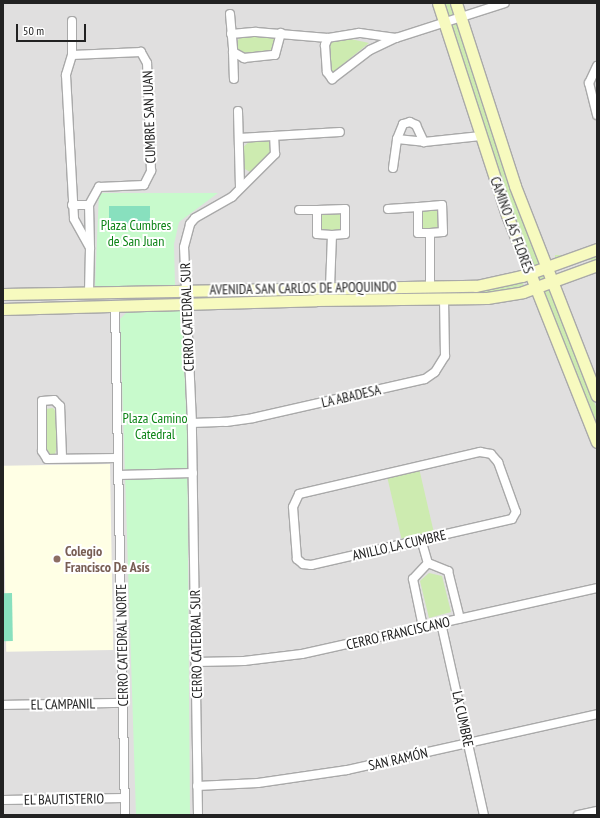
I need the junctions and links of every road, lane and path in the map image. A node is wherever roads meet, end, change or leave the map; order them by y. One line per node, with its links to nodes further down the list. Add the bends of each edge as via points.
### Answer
1 (438, 3): 7 (street, CAMINO LAS FLORES)
2 (456, 3): 5 (street, CAMINO LAS FLORES)
3 (505, 3): 5 (street)
4 (230, 14): 9 (street)
5 (461, 19): 7 (street); 37 (street, CAMINO LAS FLORES, via 508,164)
6 (72, 21): 13 (street)
7 (444, 24): 11 (street, via 436,24); 20 (street, CAMINO LAS FLORES)
8 (281, 33): 9 (street); 10 (street); 12 (street, via 275,55 244,58)
9 (230, 34): 12 (street)
10 (328, 38): 11 (street, via 359,33); 11 (street, via 325,45 327,72 332,79 370,50)
11 (396, 38)
12 (233, 52): 15 (street)
13 (72, 55): 26 (street, via 66,75); 27 (street, CUMBRE SAN JUAN, via 141,52 147,63 150,171 144,185 99,187)
14 (597, 66): 17 (street, via 589,83)
15 (234, 79)
16 (238, 111): 21 (street)
17 (597, 115)
18 (340, 132): 19 (street)
19 (274, 136): 21 (street); 25 (street, CERRO CATEDRAL SUR, via 275,154)
20 (481, 136): 23 (street); 38 (street, CAMINO LAS FLORES)
21 (238, 138): 25 (street)
22 (397, 139): 23 (street); 23 (street, via 400,128 410,122 416,125); 24 (street)
23 (424, 142)
24 (394, 168)
25 (240, 188): 43 (street, CERRO CATEDRAL SUR, via 232,197 201,213 190,224 184,247)
26 (72, 205): 27 (street); 34 (street, via 74,219)
27 (89, 205): 34 (street)
28 (418, 207): 29 (street); 32 (street, via 418,233); 32 (street, via 442,205 443,232)
29 (388, 209)
30 (299, 210): 31 (street)
31 (318, 210): 33 (street, via 317,234); 33 (street, via 345,209 345,234)
32 (430, 233): 41 (street)
33 (332, 235): 40 (street)
34 (90, 248): 44 (street)
35 (597, 249): 37 (street, AVENIDA SAN CARLOS DE APOQUINDO)
36 (597, 264): 39 (street, AVENIDA SAN CARLOS DE APOQUINDO)
37 (546, 268): 38 (street, AVENIDA SAN CARLOS DE APOQUINDO); 39 (street, CAMINO LAS FLORES)
38 (530, 274): 41 (street, AVENIDA SAN CARLOS DE APOQUINDO, via 476,286); 42 (street, CAMINO LAS FLORES)
39 (551, 281): 42 (street, AVENIDA SAN CARLOS DE APOQUINDO); 50 (street, CAMINO LAS FLORES)
40 (330, 287): 41 (street, AVENIDA SAN CARLOS DE APOQUINDO); 43 (street, AVENIDA SAN CARLOS DE APOQUINDO)
41 (430, 287)
42 (535, 287): 46 (street, AVENIDA SAN CARLOS DE APOQUINDO, via 496,297); 52 (street, CAMINO LAS FLORES)
43 (186, 289): 44 (street, AVENIDA SAN CARLOS DE APOQUINDO); 47 (street, CERRO CATEDRAL SUR)
44 (89, 292): 45 (street, AVENIDA SAN CARLOS DE APOQUINDO)
45 (3, 294)
46 (444, 300): 47 (street, AVENIDA SAN CARLOS DE APOQUINDO); 51 (street, LA ABADESA, via 445,356 435,372 425,379 253,418)
47 (187, 304): 48 (street, AVENIDA SAN CARLOS DE APOQUINDO); 51 (street, CERRO CATEDRAL SUR)
48 (115, 306): 49 (street, AVENIDA SAN CARLOS DE APOQUINDO); 54 (street, CERRO CATEDRAL NORTE)
49 (3, 309)
50 (597, 396)
51 (192, 423): 55 (street, CERRO CATEDRAL SUR)
52 (597, 442)
53 (62, 458): 53 (street, via 60,406 54,400 42,401 42,451 47,459); 54 (street)
54 (117, 458): 56 (street, CERRO CATEDRAL NORTE)
55 (192, 473): 56 (street); 63 (street, CERRO CATEDRAL SUR)
56 (118, 475): 64 (street, CERRO CATEDRAL NORTE)
57 (421, 539): 57 (street, ANILLO LA CUMBRE, via 514,518 516,509 494,456 480,452 306,491 294,499 295,555 300,562 307,565); 58 (street)
58 (428, 563): 60 (street, via 448,571); 62 (street, via 413,579)
59 (597, 588): 60 (street, CERRO FRANCISCANO)
60 (460, 619): 61 (street, CERRO FRANCISCANO)
61 (441, 623): 62 (street, CERRO FRANCISCANO); 67 (street, LA CUMBRE)
62 (423, 627): 63 (street, CERRO FRANCISCANO, via 302,654 244,661)
63 (196, 662): 68 (street, CERRO CATEDRAL SUR)
64 (123, 703): 65 (street, EL CAMPANIL); 69 (street, CERRO CATEDRAL NORTE)
65 (3, 705)
66 (597, 714): 67 (street, SAN RAMÓN)
67 (468, 743): 68 (street, SAN RAMÓN, via 314,776 258,783); 74 (street, LA CUMBRE)
68 (197, 786): 73 (street, CERRO CATEDRAL SUR)
69 (124, 798): 70 (street, EL BAUTISTERIO); 72 (street, CERRO CATEDRAL NORTE)
70 (3, 800)
71 (597, 811): 75 (street)
72 (125, 815)
73 (198, 815)
74 (484, 815)
75 (578, 815)

